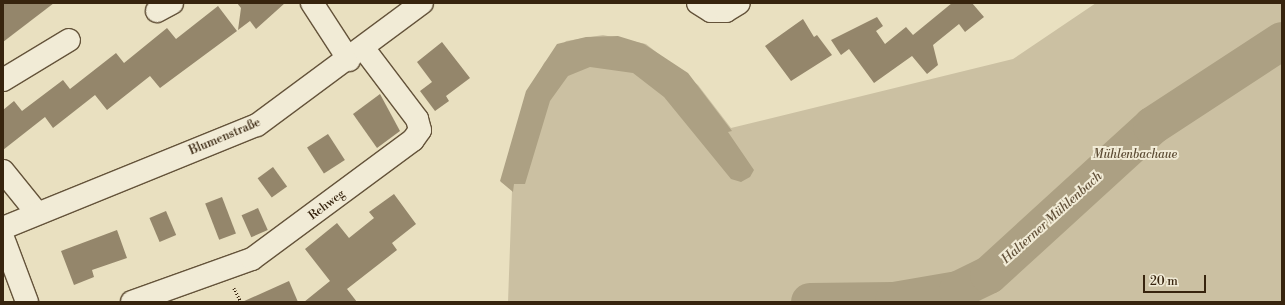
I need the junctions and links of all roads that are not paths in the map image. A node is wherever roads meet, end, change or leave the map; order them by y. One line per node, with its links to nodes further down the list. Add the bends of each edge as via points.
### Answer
1 (312, 3): 6 (street)
2 (422, 3): 6 (street, Blumenstraße)
3 (698, 3): 4 (street, via 711,11 726,11)
4 (740, 3)
5 (69, 40): 7 (street)
6 (356, 54): 9 (street, Blumenstraße, via 257,126); 13 (street, Rehweg, via 417,119 420,130 413,140 252,259)
7 (3, 80)
8 (3, 171): 9 (street)
9 (37, 213): 10 (street, Blumenstraße)
10 (3, 228)
11 (3, 238): 12 (street)
12 (27, 302)
13 (132, 302)

